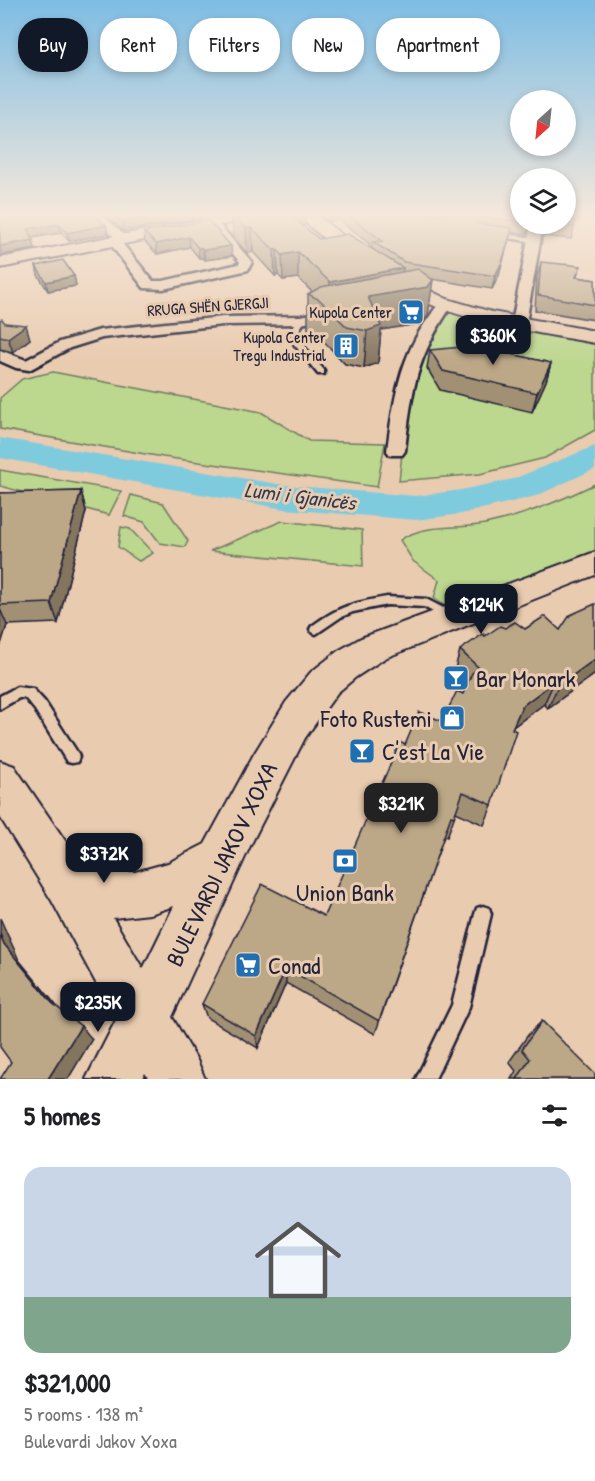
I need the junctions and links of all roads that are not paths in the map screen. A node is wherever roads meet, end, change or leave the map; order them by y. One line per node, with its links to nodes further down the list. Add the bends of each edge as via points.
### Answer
1 (135, 264): 2 (street, via 149,285)
2 (245, 264)
3 (368, 264): 6 (main road)
4 (389, 264): 10 (main road, via 408,277)
5 (530, 264): 10 (street)
6 (425, 296): 7 (street); 8 (main road)
7 (405, 300)
8 (446, 304): 10 (main road); 16 (street, via 429,324 403,387)
9 (347, 310): 11 (street, RRUGA SHËN GJERGJI)
10 (520, 319): 12 (main road); 13 (main road)
11 (301, 320): 14 (street, RRUGA SHËN GJERGJI, via 223,321 100,334 65,345 29,365); 15 (lane, via 294,332 298,344)
12 (595, 328)
13 (595, 337)
14 (0, 355)
15 (321, 372)
16 (396, 451)
17 (595, 563): 18 (main road, BULEVARDI JAKOV XOXA)
18 (454, 618): 19 (lane, via 426,603 387,601 351,608); 23 (main road, BULEVARDI JAKOV XOXA, via 373,648 347,663 319,687 276,752)
19 (316, 629)
20 (0, 703): 21 (lane, via 17,692 28,693)
21 (72, 757)
22 (0, 784): 24 (main road)
23 (219, 860): 24 (main road, via 184,881 145,894 104,895); 26 (main road, BULEVARDI JAKOV XOXA)
24 (68, 885): 26 (main road)
25 (483, 914): 29 (lane, via 460,1007)
26 (145, 1022): 27 (main road, BULEVARDI JAKOV XOXA); 28 (main road)
27 (112, 1079)
28 (178, 1079)
29 (425, 1079)

